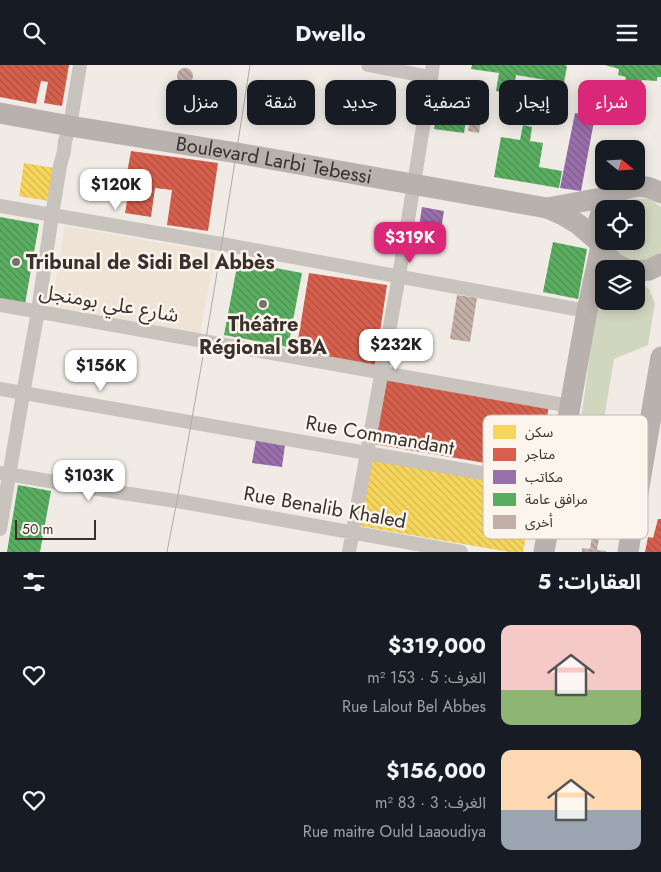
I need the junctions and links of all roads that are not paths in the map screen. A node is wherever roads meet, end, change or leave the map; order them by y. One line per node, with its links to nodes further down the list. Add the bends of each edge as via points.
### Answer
1 (80, 65): 5 (street)
2 (368, 65): 3 (street)
3 (431, 71): 6 (street)
4 (0, 113): 5 (main road, Boulevard Larbi Tebessi)
5 (70, 126): 6 (main road, Boulevard Larbi Tebessi); 12 (street)
6 (413, 184): 11 (main road, Boulevard Larbi Tebessi); 19 (street)
7 (656, 186): 8 (main road, via 635,187)
8 (612, 197): 9 (main road); 11 (main road)
9 (609, 200)
10 (0, 206): 12 (street)
11 (547, 208): 13 (main road, via 578,223)
12 (52, 215): 19 (street); 21 (street)
13 (595, 239)
14 (599, 250): 22 (main road)
15 (603, 250): 16 (main road)
16 (611, 260)
17 (661, 264): 18 (main road)
18 (645, 270)
19 (399, 276): 22 (street); 24 (street)
20 (0, 305): 21 (street, شارع علي بومنجل)
21 (38, 311): 24 (street, شارع علي بومنجل); 26 (street)
22 (587, 311): 27 (main road)
23 (661, 357): 29 (main road)
24 (381, 373): 27 (street, شارع علي بومنجل); 30 (street)
25 (0, 389): 26 (street, Rue Commandant)
26 (23, 393): 30 (street, Rue Commandant); 31 (street)
27 (570, 406): 28 (main road)
28 (568, 415)
29 (648, 434)
30 (367, 453): 32 (street, Rue Commandant); 34 (street)
31 (5, 473): 33 (street); 34 (street, Rue Benalib Khaled)
32 (483, 473)
33 (0, 529)
34 (353, 533): 37 (street); 38 (street, Rue Benalib Khaled)
35 (546, 539): 39 (main road)
36 (630, 539): 40 (main road)
37 (349, 552)
38 (461, 552)
39 (544, 552)
40 (628, 552)

